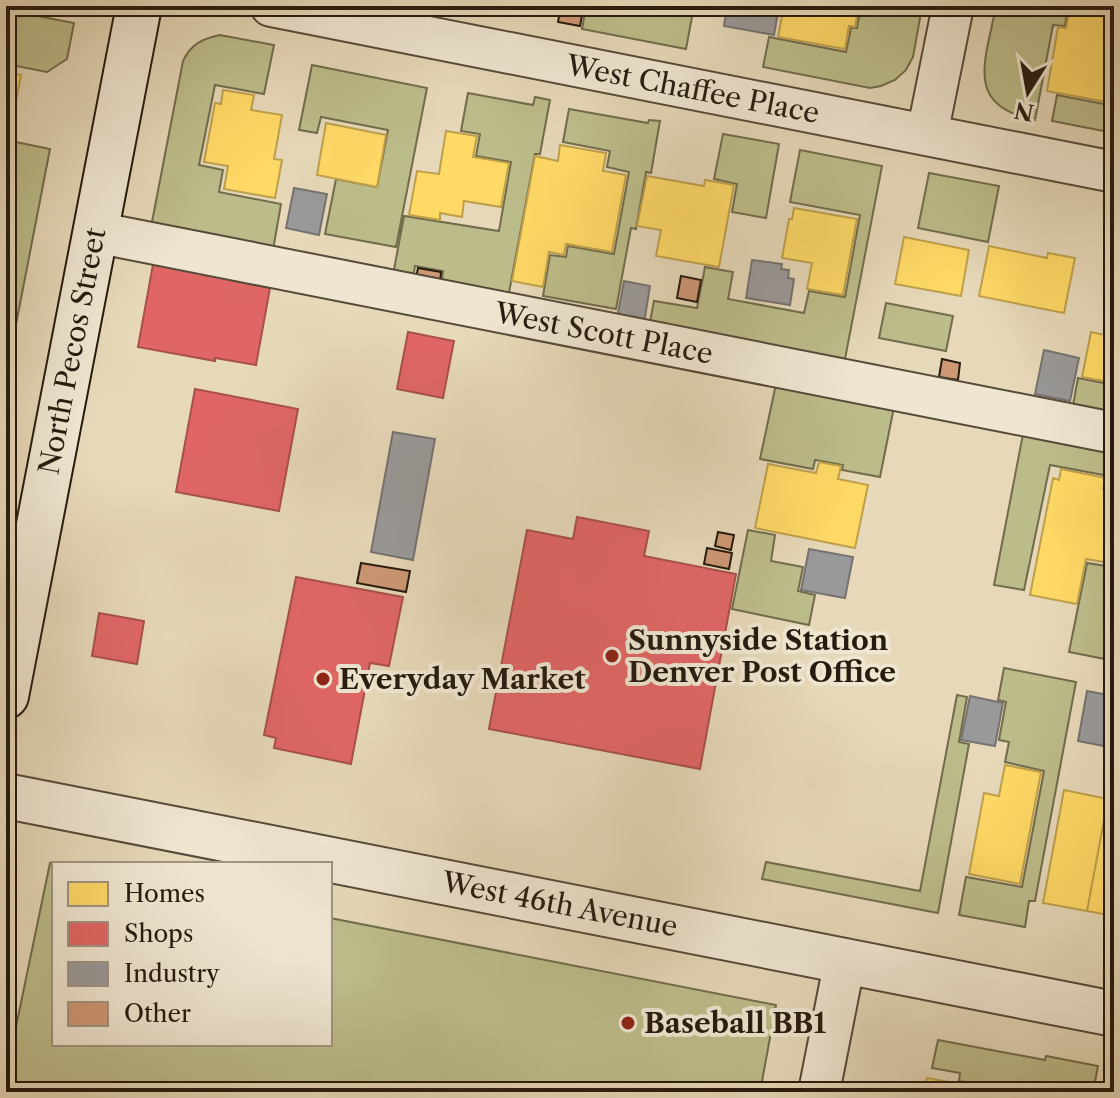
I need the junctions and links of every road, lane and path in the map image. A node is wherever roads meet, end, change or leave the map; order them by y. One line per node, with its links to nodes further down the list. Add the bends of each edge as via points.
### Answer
1 (139, 6): 7 (street, North Pecos Street)
2 (271, 6): 4 (street, West Chaffee Place)
3 (953, 6): 5 (street)
4 (440, 22): 5 (street, West Chaffee Place)
5 (927, 135): 6 (street, West Chaffee Place)
6 (1114, 172)
7 (95, 232): 8 (street, West Scott Place); 9 (street, North Pecos Street)
8 (1114, 433)
9 (6, 696)
10 (6, 796): 11 (street, West 46th Avenue)
11 (845, 960): 12 (street, West 46th Avenue); 13 (street)
12 (1114, 1014)
13 (819, 1092)

